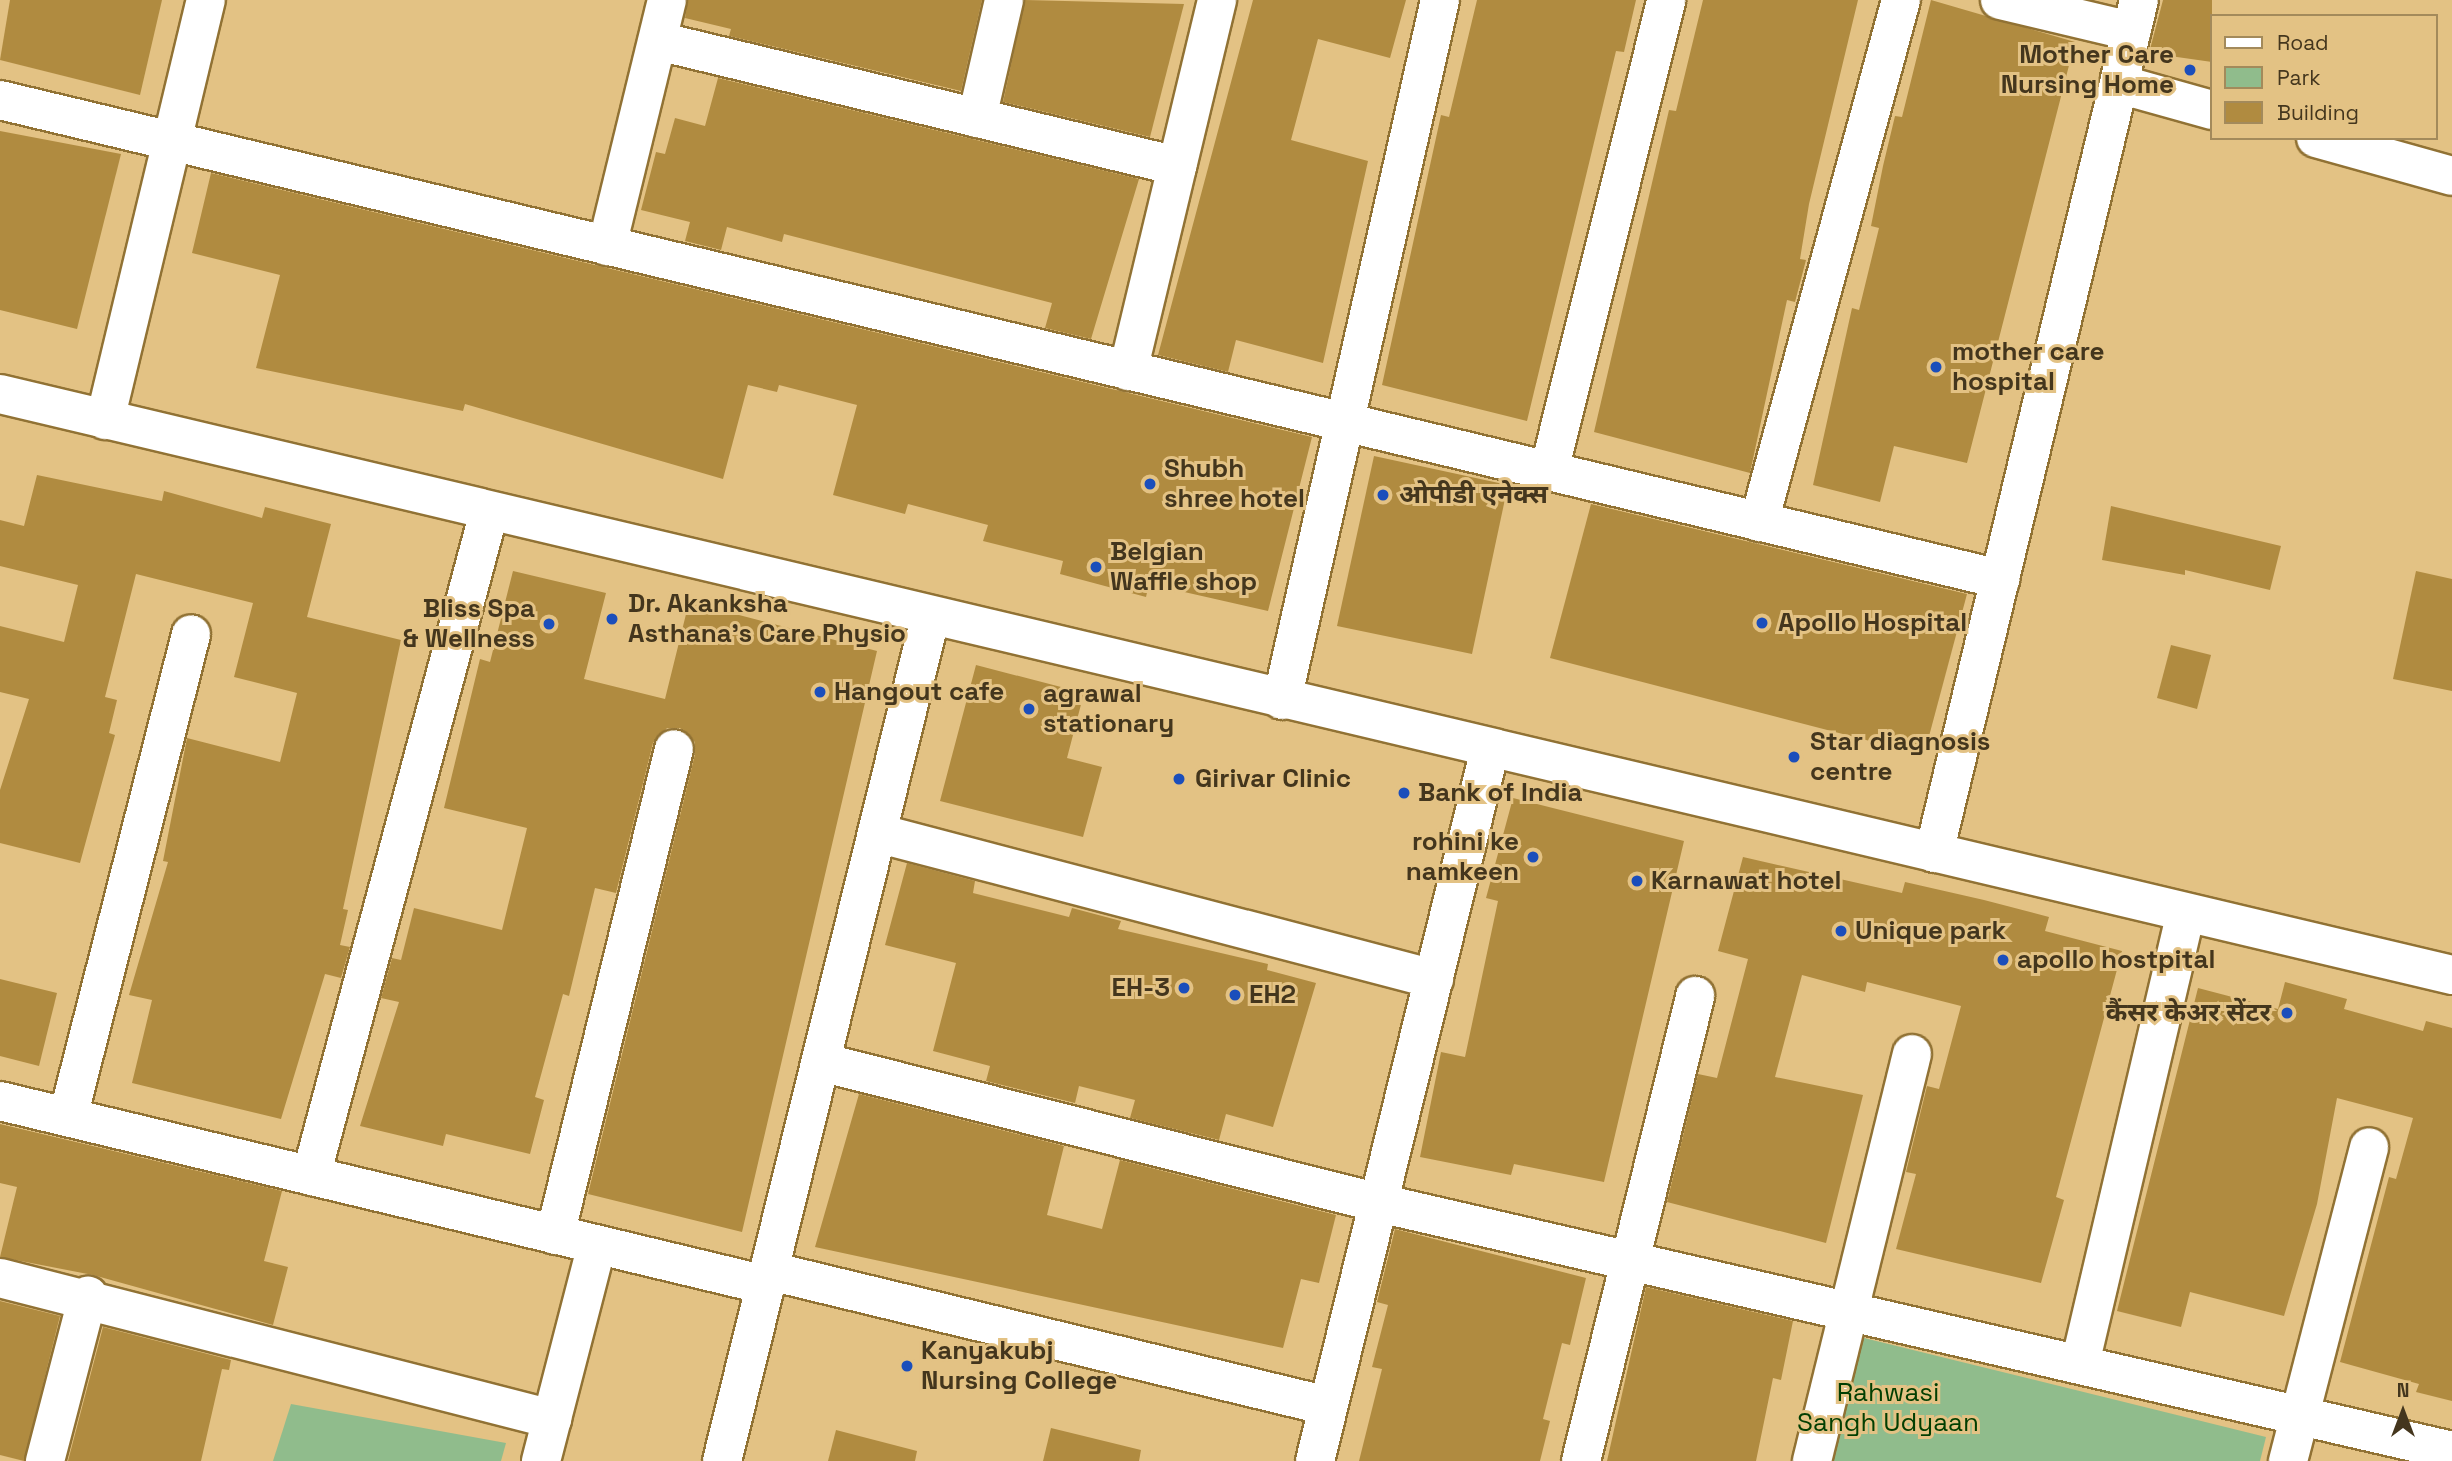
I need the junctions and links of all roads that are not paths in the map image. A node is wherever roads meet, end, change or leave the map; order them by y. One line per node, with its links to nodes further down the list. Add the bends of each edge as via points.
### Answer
1 (206, 0): 16 (street)
2 (667, 0): 10 (street)
3 (1004, 0): 14 (street)
4 (1217, 0): 17 (street)
5 (1440, 0): 23 (street)
6 (1666, 0): 24 (street)
7 (1901, 0): 26 (street)
8 (2000, 0): 9 (street)
9 (2135, 16): 11 (street)
10 (657, 41): 14 (street); 19 (street)
11 (2119, 84): 13 (street); 27 (street)
12 (0, 100): 16 (street)
13 (2210, 109)
14 (977, 118): 17 (street)
15 (2323, 140): 18 (street)
16 (172, 142): 19 (street); 22 (street)
17 (1177, 166): 20 (street)
18 (2452, 176)
19 (607, 246): 20 (street)
20 (1128, 371): 23 (street)
21 (0, 394): 22 (street)
22 (105, 420): 25 (street)
23 (1344, 422): 24 (street); 30 (street)
24 (1549, 471): 26 (street)
25 (489, 512): 28 (street); 44 (street)
26 (1759, 522): 27 (street)
27 (2000, 579): 34 (street)
28 (930, 618): 30 (street); 33 (street)
29 (191, 634): 42 (street)
30 (1282, 700): 32 (street)
31 (674, 749): 46 (street)
32 (1490, 749): 34 (street); 37 (street)
33 (877, 833): 37 (street); 40 (street)
34 (1934, 853): 35 (street)
35 (2186, 912): 36 (street); 53 (street)
36 (2452, 975)
37 (1434, 979): 45 (street)
38 (1695, 996): 48 (street)
39 (1912, 1054): 52 (street)
40 (821, 1062): 45 (street); 50 (street)
41 (0, 1101): 42 (street)
42 (68, 1117): 44 (street)
43 (2369, 1147): 55 (street)
44 (311, 1176): 46 (street)
45 (1379, 1203): 48 (street); 54 (street)
46 (555, 1235): 47 (street)
47 (597, 1245): 50 (street); 56 (street)
48 (1630, 1261): 52 (street); 62 (street)
49 (0, 1278): 51 (street)
50 (768, 1278): 54 (street); 60 (street)
51 (88, 1296): 56 (street); 58 (street)
52 (1849, 1311): 53 (street); 63 (street)
53 (2080, 1364): 55 (street)
54 (1328, 1406): 61 (street)
55 (2300, 1416): 57 (street); 64 (street)
56 (552, 1419): 59 (street)
57 (2452, 1451)
58 (45, 1461)
59 (541, 1461)
60 (722, 1461)
61 (1315, 1461)
62 (1581, 1461)
63 (1812, 1461)
64 (2288, 1461)

